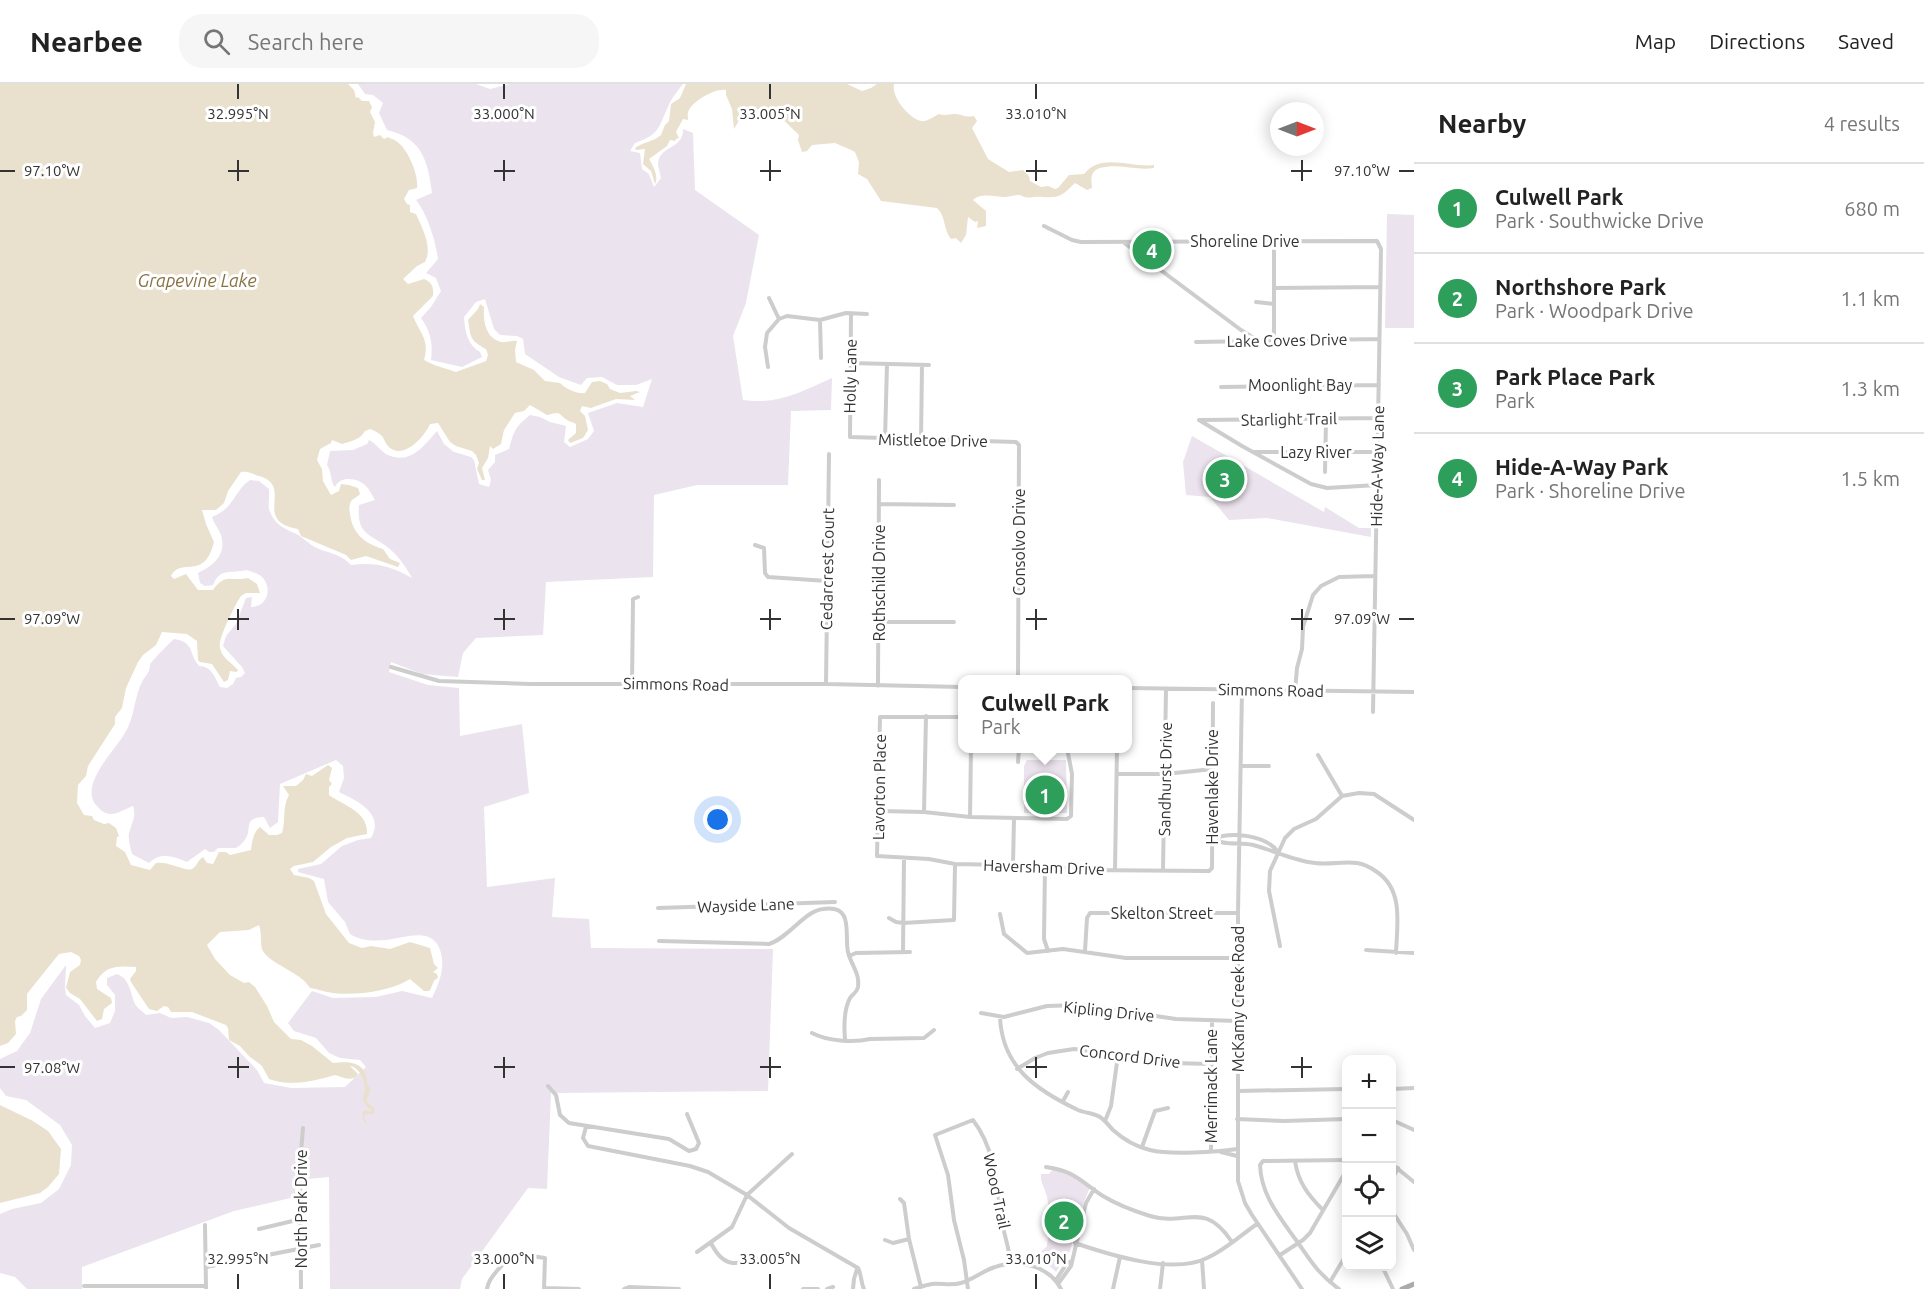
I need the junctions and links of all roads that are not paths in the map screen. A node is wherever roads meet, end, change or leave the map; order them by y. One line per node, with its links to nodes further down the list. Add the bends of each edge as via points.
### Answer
1 (1044, 226): 3 (street, Shoreline Drive, via 1076,241)
2 (1274, 240): 3 (street, Shoreline Drive); 4 (street, Shoreline Drive); 6 (street)
3 (1122, 241): 16 (street)
4 (1377, 241): 5 (street, Hide-A-Way Lane, via 1381,248)
5 (1380, 287): 6 (street); 15 (street, Hide-A-Way Lane)
6 (1274, 288): 9 (street)
7 (769, 298): 12 (street)
8 (1256, 302): 9 (street)
9 (1274, 304): 14 (street)
10 (851, 314): 11 (street); 13 (street); 19 (street, Holly Lane)
11 (867, 314)
12 (779, 319): 13 (street, via 787,316); 23 (street, via 766,333)
13 (820, 320): 18 (street)
14 (1274, 339): 15 (street, Lake Coves Drive); 16 (street, Lake Coves Drive)
15 (1379, 339): 24 (street, Hide-A-Way Lane)
16 (1258, 341): 17 (street, Lake Coves Drive)
17 (1196, 342)
18 (821, 358)
19 (850, 363): 20 (street); 28 (street, Holly Lane)
20 (887, 364): 21 (street); 29 (street)
21 (922, 365): 22 (street); 30 (street)
22 (929, 365)
23 (768, 367)
24 (1379, 385): 25 (street, Moonlight Bay); 26 (street, Hide-A-Way Lane)
25 (1221, 387)
26 (1378, 418): 27 (street, Starlight Trail); 34 (street, Hide-A-Way Lane)
27 (1326, 419): 32 (street, Starlight Trail, via 1199,420); 33 (street)
28 (850, 437): 29 (street, Mistletoe Drive)
29 (885, 440): 30 (street, Mistletoe Drive)
30 (921, 440): 31 (street, Mistletoe Drive)
31 (1016, 442): 48 (street, Consolvo Drive, via 1020,448)
32 (1253, 452): 33 (street, Lazy River); 38 (street, via 1311,484 1327,488)
33 (1324, 452): 34 (street, Lazy River); 36 (street)
34 (1378, 452): 38 (street, Hide-A-Way Lane)
35 (829, 454): 43 (street, Cedarcrest Court)
36 (1325, 472)
37 (879, 480): 39 (street, Rothschild Drive)
38 (1377, 485): 42 (street, Hide-A-Way Lane)
39 (879, 504): 40 (street); 45 (street, Rothschild Drive)
40 (954, 505)
41 (755, 545): 43 (street, via 764,548 768,577)
42 (1375, 576): 56 (street, via 1339,578 1321,586 1313,595 1303,627); 57 (street, Hide-A-Way Lane)
43 (827, 581): 50 (street, Cedarcrest Court)
44 (638, 597): 49 (street, via 633,600)
45 (879, 622): 46 (street); 51 (street, Rothschild Drive)
46 (954, 622)
47 (391, 667): 49 (street, Simmons Road, via 439,681)
48 (1018, 675)
49 (632, 684): 50 (street, Simmons Road)
50 (826, 684): 51 (street, Simmons Road)
51 (878, 687): 52 (street, Simmons Road)
52 (958, 687)
53 (1132, 688): 54 (street, Simmons Road)
54 (1166, 689): 55 (street, Simmons Road); 73 (street, Sandhurst Drive)
55 (1242, 690): 56 (street, Simmons Road); 69 (street, McKamy Creek Road)
56 (1295, 691): 57 (street, Simmons Road)
57 (1373, 692): 58 (street, Simmons Road); 60 (street, Hide-A-Way Lane)
58 (1414, 692)
59 (1213, 703): 71 (street, Havenlake Drive)
60 (1373, 712)
61 (926, 716): 62 (street); 75 (street, Lavorton Place, via 880,717); 76 (street)
62 (958, 717)
63 (971, 753): 77 (street)
64 (1018, 753): 68 (street)
65 (1068, 753): 78 (street, via 1072,774 1071,816)
66 (1117, 753): 72 (street)
67 (1318, 755): 74 (street)
68 (1018, 762)
69 (1241, 766): 70 (street); 80 (street, McKamy Creek Road)
70 (1269, 766)
71 (1213, 769): 73 (street); 81 (street, Havenlake Drive)
72 (1117, 774): 73 (street); 89 (street)
73 (1165, 774): 90 (street, Sandhurst Drive)
74 (1342, 796): 79 (street, via 1374,794); 83 (street, via 1317,819 1294,829)
75 (880, 811): 76 (street); 84 (street, Lavorton Place)
76 (924, 812): 77 (street)
77 (970, 817): 78 (street)
78 (1014, 818): 87 (street)
79 (1414, 820)
80 (1241, 836): 81 (street); 82 (street, McKamy Creek Road); 83 (street, via 1273,845)
81 (1212, 839): 82 (street, via 1218,843); 91 (street, Havenlake Drive)
82 (1240, 843): 83 (street); 94 (street, McKamy Creek Road)
83 (1278, 852): 99 (street, via 1270,871 1269,891); 105 (street, via 1315,863 1365,864 1385,878 1397,903)
84 (877, 856): 85 (street, Haversham Drive)
85 (904, 858): 86 (street, Haversham Drive); 97 (street)
86 (955, 864): 87 (street, Haversham Drive); 97 (street, via 954,920)
87 (1013, 866): 88 (street, Haversham Drive)
88 (1045, 866): 89 (street, Haversham Drive); 101 (street, via 1044,939)
89 (1115, 870): 90 (street, Haversham Drive)
90 (1163, 870): 91 (street, Haversham Drive)
91 (1212, 870)
92 (835, 902): 93 (street, Wayside Lane)
93 (658, 908)
94 (1238, 913): 102 (street, Skelton Street, via 1090,913); 108 (street, McKamy Creek Road)
95 (1000, 914): 101 (street, via 1004,934 1013,943 1027,953)
96 (889, 918): 97 (street)
97 (903, 923): 103 (street)
98 (659, 941): 107 (street, via 769,944 826,908 839,911 845,918)
99 (1280, 946)
100 (1366, 950): 105 (street)
101 (1048, 951): 102 (street)
102 (1085, 951): 108 (street, via 1126,958)
103 (903, 952): 104 (street); 107 (street)
104 (910, 952)
105 (1396, 953): 106 (street)
106 (1414, 953)
107 (849, 956): 115 (street, via 855,967 858,991 850,999)
108 (1238, 958): 112 (street, McKamy Creek Road)
109 (981, 1013): 110 (street, Kipling Drive)
110 (1000, 1017): 111 (street, Kipling Drive, via 1047,1006 1080,1005 1176,1019); 118 (street, via 1003,1042)
111 (1212, 1020): 112 (street, Kipling Drive); 117 (street, Merrimack Lane)
112 (1238, 1021): 123 (street, McKamy Creek Road)
113 (934, 1030): 115 (street, via 924,1038)
114 (812, 1033): 115 (street)
115 (845, 1039)
116 (1118, 1055): 117 (street, Concord Drive, via 1170,1063); 118 (street, Concord Drive, via 1058,1050); 130 (street)
117 (1212, 1064): 137 (street, Merrimack Lane)
118 (1017, 1069): 125 (street, via 1028,1081)
119 (548, 1086): 132 (street, via 556,1095 562,1119)
120 (1414, 1088): 122 (street)
121 (1342, 1089): 123 (street)
122 (1396, 1089)
123 (1238, 1091): 128 (street, McKamy Creek Road)
124 (1068, 1092): 125 (street)
125 (1063, 1101): 130 (street)
126 (1168, 1108): 135 (street, via 1155,1111)
127 (687, 1114): 132 (street, via 699,1143 696,1149 688,1151 669,1139)
128 (1238, 1119): 129 (street); 136 (street, McKamy Creek Road)
129 (1342, 1119)
130 (1105, 1121): 135 (street, via 1115,1132)
131 (1396, 1122): 134 (street)
132 (586, 1127): 149 (street, via 584,1138 588,1146 690,1166)
133 (303, 1128): 153 (street, North Park Drive)
134 (1414, 1130)
135 (1142, 1147): 137 (street, via 1154,1151)
136 (1237, 1149): 138 (street); 140 (street, McKamy Creek Road)
137 (1211, 1152): 138 (street)
138 (1221, 1152): 140 (street)
139 (792, 1154): 149 (street)
140 (1237, 1156): 154 (street, McKamy Creek Road, via 1238,1181)
141 (1342, 1160): 142 (street)
142 (1295, 1161): 151 (street, via 1299,1181); 162 (street, via 1260,1162 1260,1173 1266,1195)
143 (1046, 1167): 148 (street, via 1068,1172)
144 (1398, 1168): 145 (street); 147 (street)
145 (1396, 1172)
146 (1342, 1179): 151 (street)
147 (1414, 1182)
148 (1094, 1189): 160 (street, via 1111,1201 1150,1216 1206,1218 1222,1227); 161 (street)
149 (747, 1195): 159 (street, via 732,1227); 175 (street, via 789,1228)
150 (900, 1199): 157 (street, via 904,1203)
151 (1323, 1210): 162 (street, via 1310,1233)
152 (1396, 1217): 165 (street)
153 (302, 1219): 156 (street); 164 (street, North Park Drive)
154 (1257, 1224): 160 (street); 167 (street, McKamy Creek Road)
155 (205, 1225): 174 (street)
156 (259, 1229)
157 (909, 1239): 158 (street, via 893,1243); 183 (street)
158 (885, 1240)
159 (711, 1242): 166 (street); 168 (street, via 726,1262 734,1264)
160 (1232, 1242): 170 (street)
161 (1075, 1243): 169 (street); 178 (street, via 1069,1269)
162 (1298, 1243): 167 (street); 179 (street, via 1316,1270)
163 (318, 1245): 164 (street)
164 (302, 1249): 174 (street); 187 (street, North Park Drive)
165 (1414, 1250)
166 (697, 1252)
167 (1280, 1255): 204 (street, McKamy Creek Road)
168 (761, 1257)
169 (1120, 1257): 171 (street); 201 (street)
170 (1202, 1260): 171 (street); 203 (street)
171 (1163, 1263): 202 (street)
172 (1342, 1263): 179 (street)
173 (1011, 1264): 177 (street, via 997,1266); 177 (street, Wood Trail, via 995,1172 983,1134 973,1120 935,1135 948,1175); 178 (street, via 1038,1267)
174 (206, 1267): 185 (street)
175 (858, 1268): 196 (street); 197 (street)
176 (1384, 1271): 206 (street)
177 (968, 1281): 183 (street); 199 (street)
178 (1057, 1282): 200 (street)
179 (1330, 1282): 205 (street)
180 (1414, 1284): 207 (main road)
181 (84, 1286): 184 (street)
182 (834, 1287): 195 (street)
183 (921, 1287): 198 (street)
184 (164, 1288): 185 (street)
185 (206, 1288)
186 (663, 1288): 191 (street); 192 (street)
187 (301, 1289)
188 (487, 1289): 189 (street, via 509,1258 517,1256 544,1258)
189 (544, 1289): 190 (street)
190 (579, 1289)
191 (624, 1289)
192 (679, 1289)
193 (803, 1289): 194 (street)
194 (818, 1289)
195 (827, 1289)
196 (853, 1289)
197 (864, 1289)
198 (914, 1289)
199 (968, 1289)
200 (1060, 1289)
201 (1113, 1289)
202 (1160, 1289)
203 (1204, 1289)
204 (1302, 1289)
205 (1339, 1289)
206 (1393, 1289)
207 (1402, 1289)

